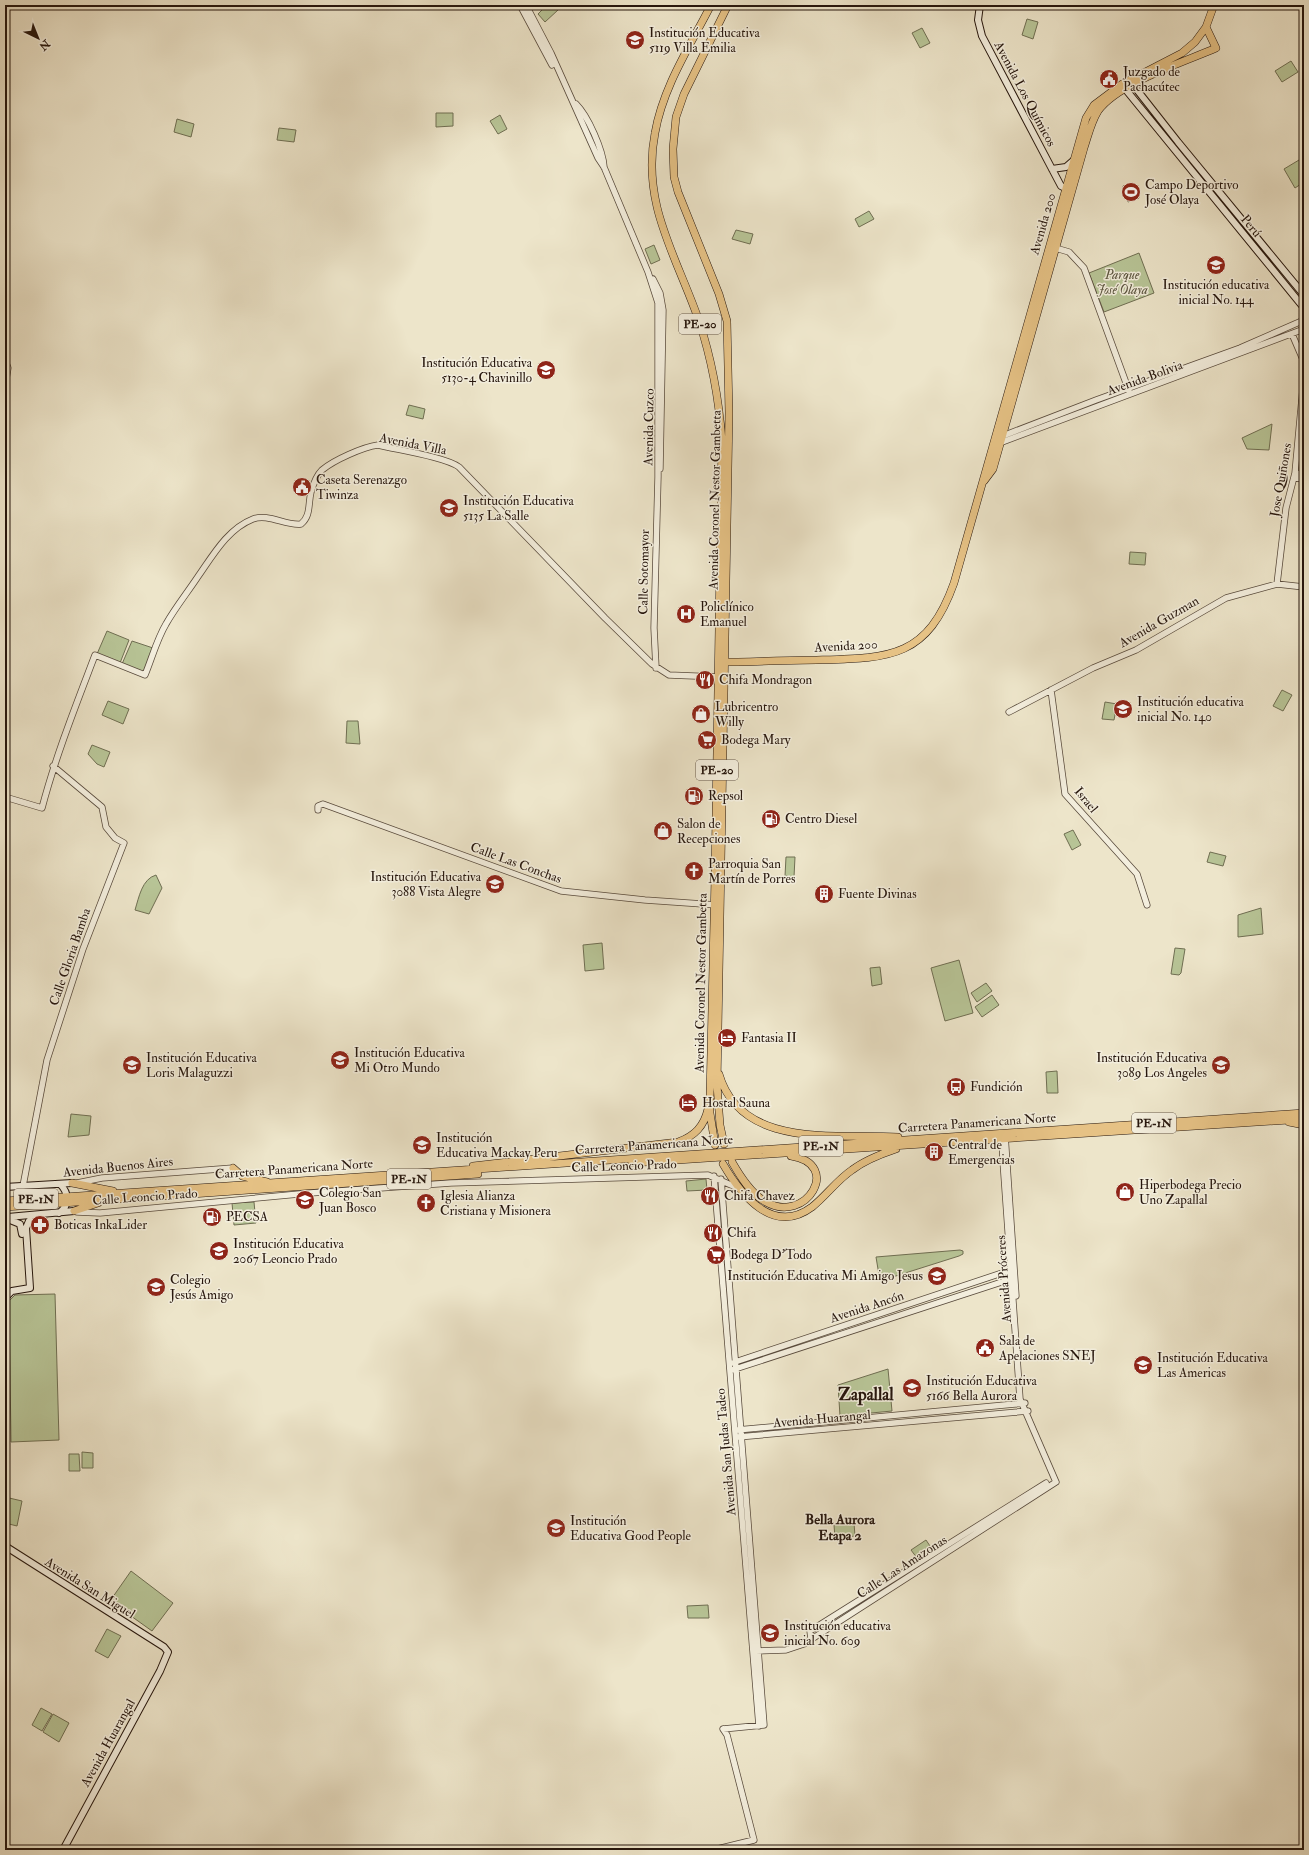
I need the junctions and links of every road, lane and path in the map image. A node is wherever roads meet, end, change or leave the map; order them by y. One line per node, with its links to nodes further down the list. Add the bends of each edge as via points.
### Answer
1 (520, 5): 8 (street, Avenida Cuzco)
2 (526, 5): 8 (street, Avenida Cuzco)
3 (711, 5): 33 (main road, Avenida Coronel Nestor Gambetta / PE-20, via 662,105 655,131 652,163 653,192 660,221 700,322 718,398 722,450)
4 (728, 5): 33 (main road, Avenida Coronel Nestor Gambetta / PE-20, via 680,103 674,127 673,149 674,177 678,192 723,306 728,329 729,413)
5 (980, 5): 12 (main road, Avenida Los Químicos, via 978,20 982,36)
6 (1214, 5): 7 (main road)
7 (1206, 27): 9 (main road, Avenida 200, via 1188,48); 9 (main road, Avenida 200, via 1216,48)
8 (559, 74): 29 (street, Avenida Cuzco, via 604,167 648,272 658,288 663,310 662,440)
9 (1131, 82): 10 (main road, Avenida 200); 13 (main road, Perú)
10 (1123, 86): 11 (main road, Avenida 200, via 1100,99 1089,111); 14 (main road, Perú); 16 (main road, Avenida 200, via 1101,107 1092,123)
11 (1074, 160): 12 (main road, via 1066,167); 15 (main road, Avenida 200)
12 (1052, 169): 15 (main road, Avenida Los Químicos, via 1061,186)
13 (1208, 178): 14 (main road); 17 (main road, Perú)
14 (1201, 184): 18 (main road, Perú)
15 (1065, 188): 16 (main road, Avenida 200)
16 (1053, 248): 24 (street, via 1069,252 1084,268); 26 (main road, Avenida 200)
17 (1304, 295)
18 (1304, 308)
19 (1304, 320): 24 (street, Avenida Bolivia, via 1240,348)
20 (1304, 329): 21 (street, Avenida Bolivia)
21 (1292, 334): 25 (street, Avenida Bolivia); 28 (street, Jose Quiñones, via 1304,362)
22 (5, 360): 23 (street, via 8,372)
23 (5, 386)
24 (1128, 388): 25 (street); 26 (street, Avenida Bolivia)
25 (1131, 394): 26 (street, Avenida Bolivia)
26 (998, 440): 33 (main road, Avenida 200, via 993,469 982,484 948,600 936,622 920,639 893,654 871,658)
27 (1304, 474): 28 (street)
28 (1295, 475): 30 (street); 31 (street, Jose Quiñones, via 1286,508)
29 (658, 476): 34 (street, Calle Sotomayor, via 654,628)
30 (1304, 479)
31 (1277, 584): 32 (street, Avenida Guzman); 36 (street, Avenida Guzman, via 1226,598 1136,650 1093,668)
32 (1304, 587)
33 (722, 662): 35 (main road, Avenida Coronel Nestor Gambetta / PE-20); 41 (main road, Avenida Coronel Nestor Gambetta / PE-20)
34 (656, 668): 35 (street, Avenida Villa, via 672,676); 38 (street, Avenida Villa, via 460,467 378,446 355,452 322,470 313,488 307,518 301,524 254,519 230,536 213,554 165,625 145,674 96,655)
35 (719, 677): 41 (main road, Avenida Coronel Nestor Gambetta / PE-20)
36 (1051, 690): 37 (street, Avenida Guzman); 42 (street, Israel, via 1065,794 1137,874)
37 (1009, 712)
38 (53, 766): 39 (street, via 42,808); 63 (street, Calle Gloria Bamba, via 102,807 106,827 115,838 124,843 83,949 47,1060)
39 (5, 797)
40 (318, 810): 41 (street, Calle Las Conchas, via 318,806 323,804 561,891)
41 (717, 905): 43 (main road, Avenida Coronel Nestor Gambetta / PE-20); 44 (main road, Avenida Coronel Nestor Gambetta / PE-20)
42 (1148, 905)
43 (718, 1065): 50 (main road, via 722,1085 730,1098 747,1116 765,1126 813,1134 900,1137); 51 (main road, via 718,1105)
44 (710, 1097): 52 (main road); 57 (main road, via 706,1115 698,1130 692,1136 678,1142 481,1164)
45 (1304, 1113): 49 (main road, Carretera Panamericana Norte / PE-1N)
46 (1304, 1118): 47 (main road, Carretera Panamericana Norte / PE-1N)
47 (1277, 1120): 48 (main road); 49 (main road, Carretera Panamericana Norte / PE-1N)
48 (1304, 1125)
49 (1004, 1137): 50 (main road, Carretera Panamericana Norte / PE-1N); 78 (street, Avenida Próceres); 84 (street, Avenida Próceres)
50 (908, 1143): 53 (main road, Carretera Panamericana Norte / PE-1N); 57 (main road, Carretera Panamericana Norte / PE-1N); 65 (main road, via 861,1164 844,1175 811,1208 794,1215 779,1216 767,1213)
51 (724, 1144)
52 (715, 1145)
53 (781, 1154): 54 (main road, via 808,1162 816,1175 816,1186 811,1196 802,1203 776,1206 765,1202 743,1180); 66 (main road, Carretera Panamericana Norte / PE-1N)
54 (732, 1162)
55 (723, 1164): 65 (main road)
56 (234, 1170): 60 (street, Avenida Buenos Aires, via 102,1178); 62 (main road, via 242,1176); 66 (main road)
57 (452, 1170): 62 (main road, Carretera Panamericana Norte / PE-1N)
58 (714, 1176): 59 (street, Calle Leoncio Prado); 72 (street, Calle Leoncio Prado, via 451,1183 107,1212); 82 (street, Avenida San Judas Tadeo)
59 (721, 1179): 65 (street, Calle Leoncio Prado); 82 (street, Avenida San Judas Tadeo)
60 (72, 1183): 61 (main road, Avenida Buenos Aires); 67 (main road)
61 (60, 1184): 63 (main road, Avenida Buenos Aires); 68 (main road)
62 (275, 1184): 66 (main road, Carretera Panamericana Norte / PE-1N)
63 (24, 1186): 64 (main road, Avenida Buenos Aires)
64 (6, 1187)
65 (738, 1188)
66 (236, 1189): 67 (main road, Carretera Panamericana Norte / PE-1N); 70 (main road, Carretera Panamericana Norte / PE-1N)
67 (127, 1193): 68 (main road, Carretera Panamericana Norte / PE-1N)
68 (67, 1199): 69 (main road, Carretera Panamericana Norte / PE-1N); 70 (main road, Carretera Panamericana Norte / PE-1N); 71 (main road, Carretera Panamericana Norte / PE-1N); 73 (main road, via 63,1209)
69 (5, 1201)
70 (104, 1201): 72 (main road)
71 (5, 1207)
72 (74, 1211): 73 (main road, Calle Leoncio Prado)
73 (58, 1213): 74 (main road, Calle Leoncio Prado)
74 (39, 1215): 75 (main road, Calle Leoncio Prado); 76 (main road)
75 (5, 1217): 77 (main road)
76 (29, 1221): 77 (main road); 80 (main road, via 26,1228)
77 (18, 1222): 80 (main road, via 22,1228)
78 (1010, 1270): 79 (street, Avenida Próceres); 82 (street, Avenida Ancón)
79 (1011, 1278): 83 (street, Avenida Ancón); 84 (street, Avenida Próceres)
80 (29, 1288): 81 (main road, via 12,1291)
81 (5, 1298)
82 (733, 1363): 83 (street, Avenida San Judas Tadeo)
83 (733, 1370): 86 (street, Avenida San Judas Tadeo)
84 (1024, 1403): 85 (street, Avenida Próceres); 86 (street, Avenida Huarangal)
85 (1028, 1411): 87 (street, Avenida Huarangal); 88 (street, Avenida Próceres, via 1056,1477)
86 (738, 1430): 87 (street, Avenida San Judas Tadeo)
87 (739, 1437): 92 (street, Avenida San Judas Tadeo)
88 (1055, 1480): 90 (street, Calle Las Amazonas); 90 (street, Calle Las Amazonas, via 810,1631)
89 (5, 1546): 91 (main road, Avenida San Miguel)
90 (811, 1639): 92 (street, Calle Las Amazonas, via 786,1650)
91 (164, 1647): 93 (main road, Avenida Huarangal, via 168,1656)
92 (756, 1651): 94 (street, Avenida San Judas Tadeo, via 762,1725 723,1730 727,1735 754,1840)
93 (63, 1850)
94 (713, 1850)

